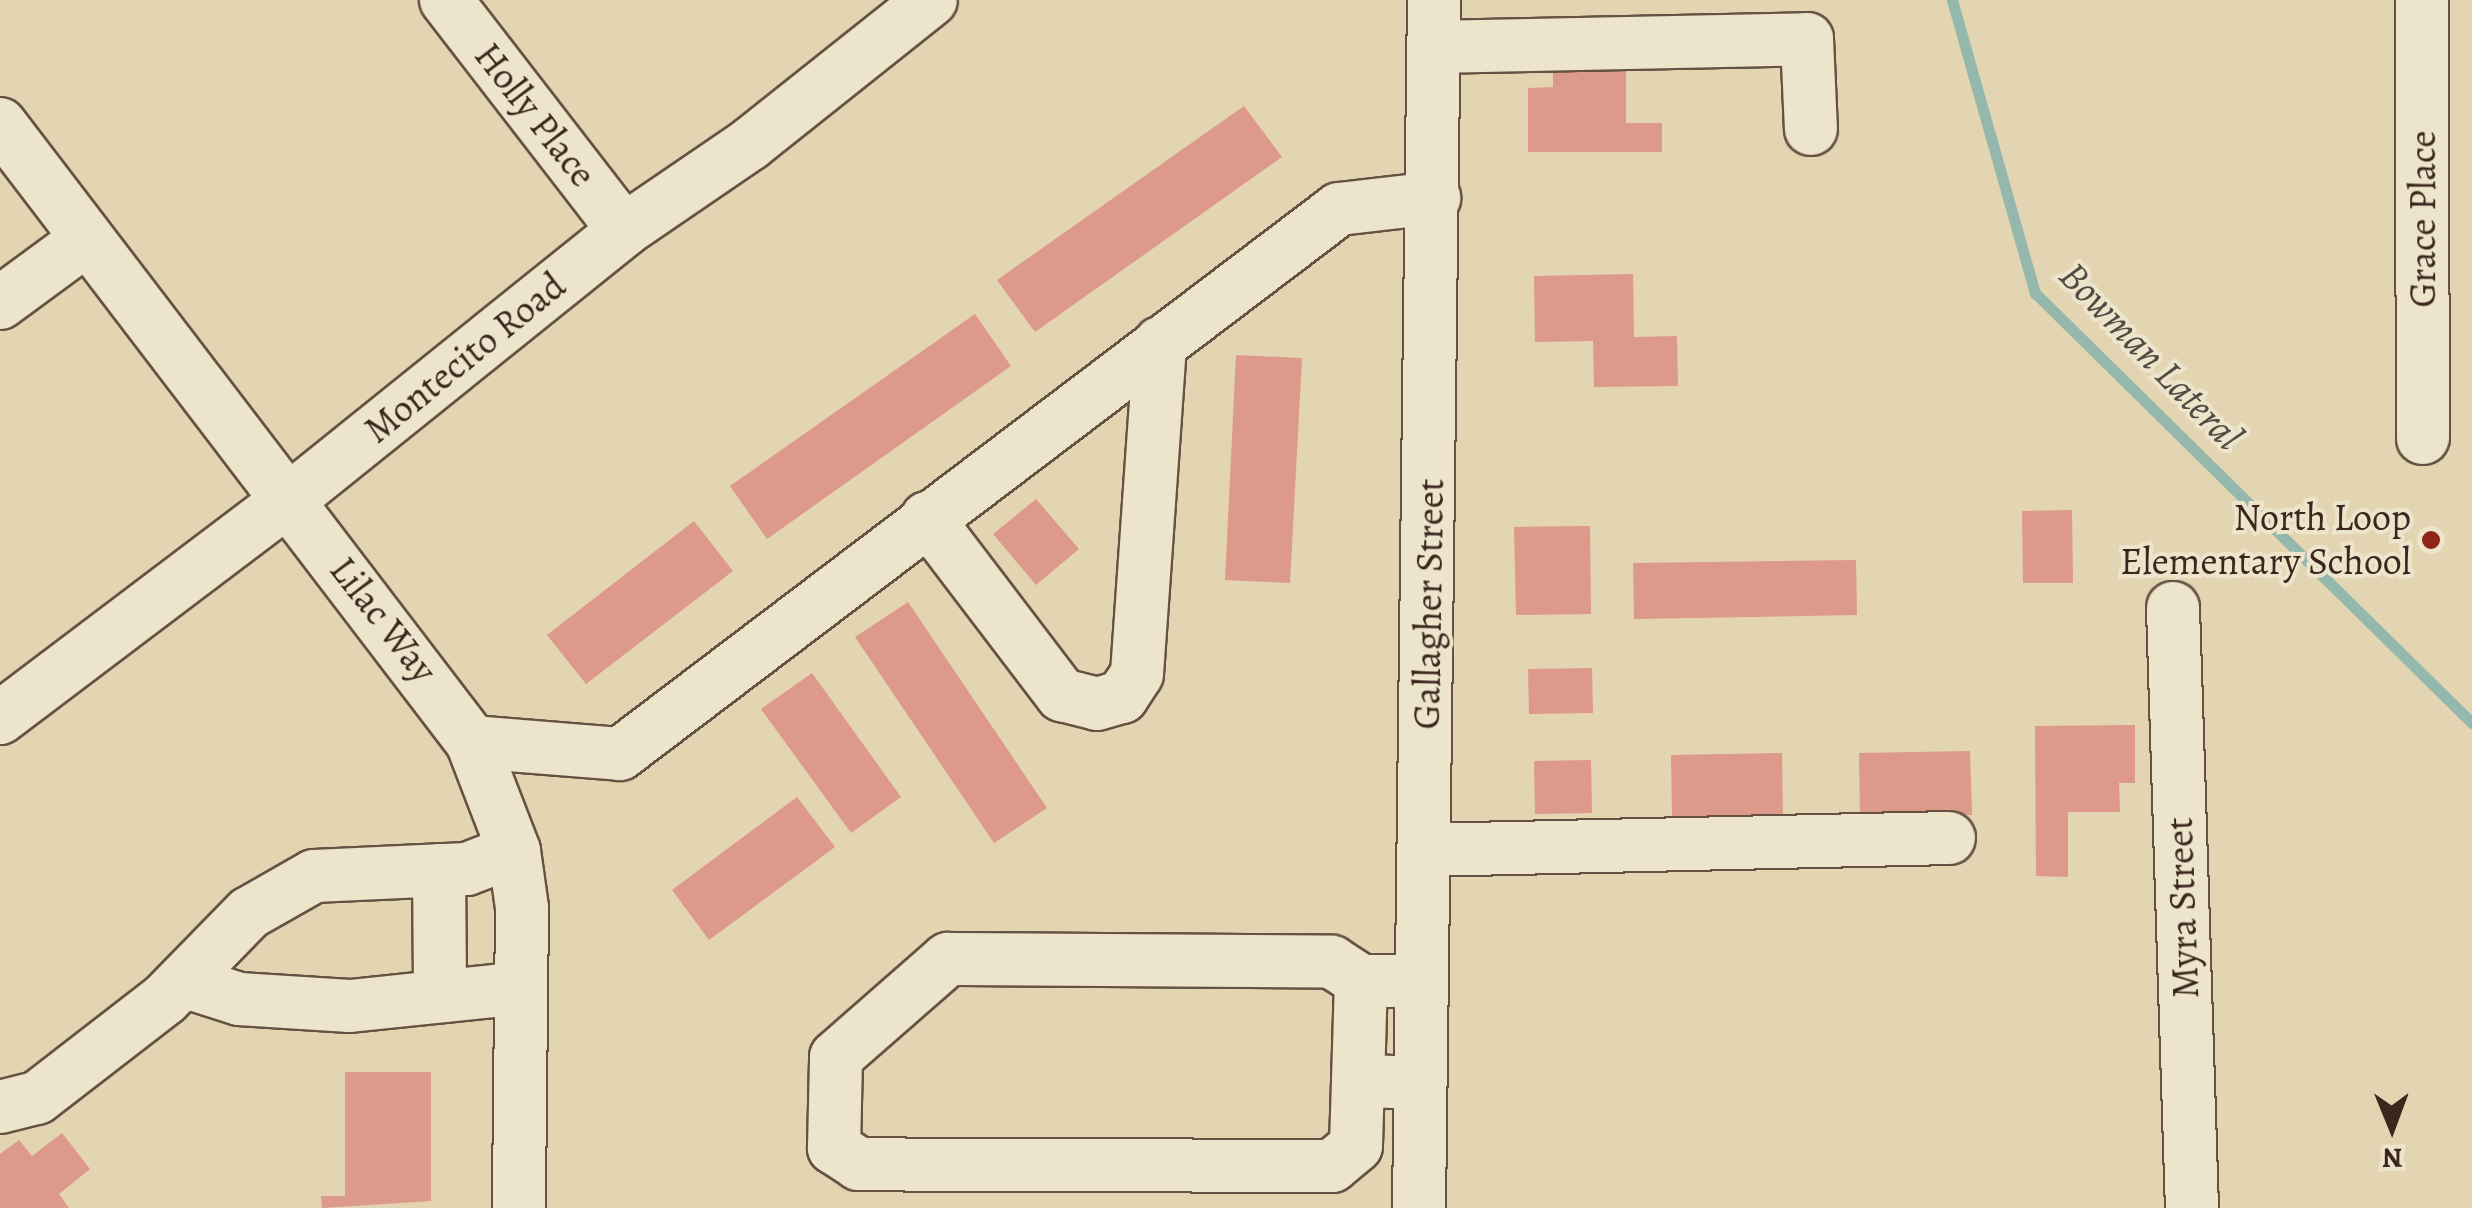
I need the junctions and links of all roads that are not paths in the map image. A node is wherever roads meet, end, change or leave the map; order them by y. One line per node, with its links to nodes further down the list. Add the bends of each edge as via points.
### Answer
1 (446, 0): 8 (street, Holly Place)
2 (931, 0): 8 (street, Montecito Road, via 750,144)
3 (2422, 0): 12 (street, Grace Place)
4 (1434, 24): 6 (street, via 1808,39); 7 (street, Gallagher Street)
5 (0, 124): 9 (street, Lilac Way)
6 (1811, 130)
7 (1434, 198): 11 (street, via 1339,209); 19 (street, Gallagher Street)
8 (624, 230): 13 (street, Montecito Road)
9 (86, 239): 10 (street); 13 (street, Lilac Way)
10 (0, 303)
11 (1160, 342): 14 (street); 14 (street, via 1137,674 1122,697 1097,704 1062,695)
12 (2423, 438)
13 (290, 499): 16 (street, Montecito Road); 17 (street, Lilac Way)
14 (927, 518): 17 (street, via 620,754)
15 (2173, 608): 32 (street, Myra Street)
16 (0, 718)
17 (472, 742): 20 (street, Lilac Way)
18 (1948, 838): 19 (street)
19 (1426, 850): 24 (street, Gallagher Street)
20 (514, 851): 21 (street, via 468,869); 25 (street, Lilac Way)
21 (439, 870): 22 (street, via 314,876 249,913); 26 (street)
22 (183, 981): 26 (street, via 239,999 332,1004); 29 (street, via 37,1098)
23 (1361, 981): 24 (street); 27 (street); 27 (street, via 1332,962 948,959 836,1058 834,1148 859,1164 1332,1166 1356,1146)
24 (1424, 981): 28 (street, Gallagher Street)
25 (521, 988): 26 (street); 30 (street, Lilac Way)
26 (440, 996)
27 (1358, 1081): 28 (street)
28 (1422, 1083): 31 (street, Gallagher Street)
29 (0, 1107)
30 (518, 1208)
31 (1419, 1208)
32 (2192, 1208)

